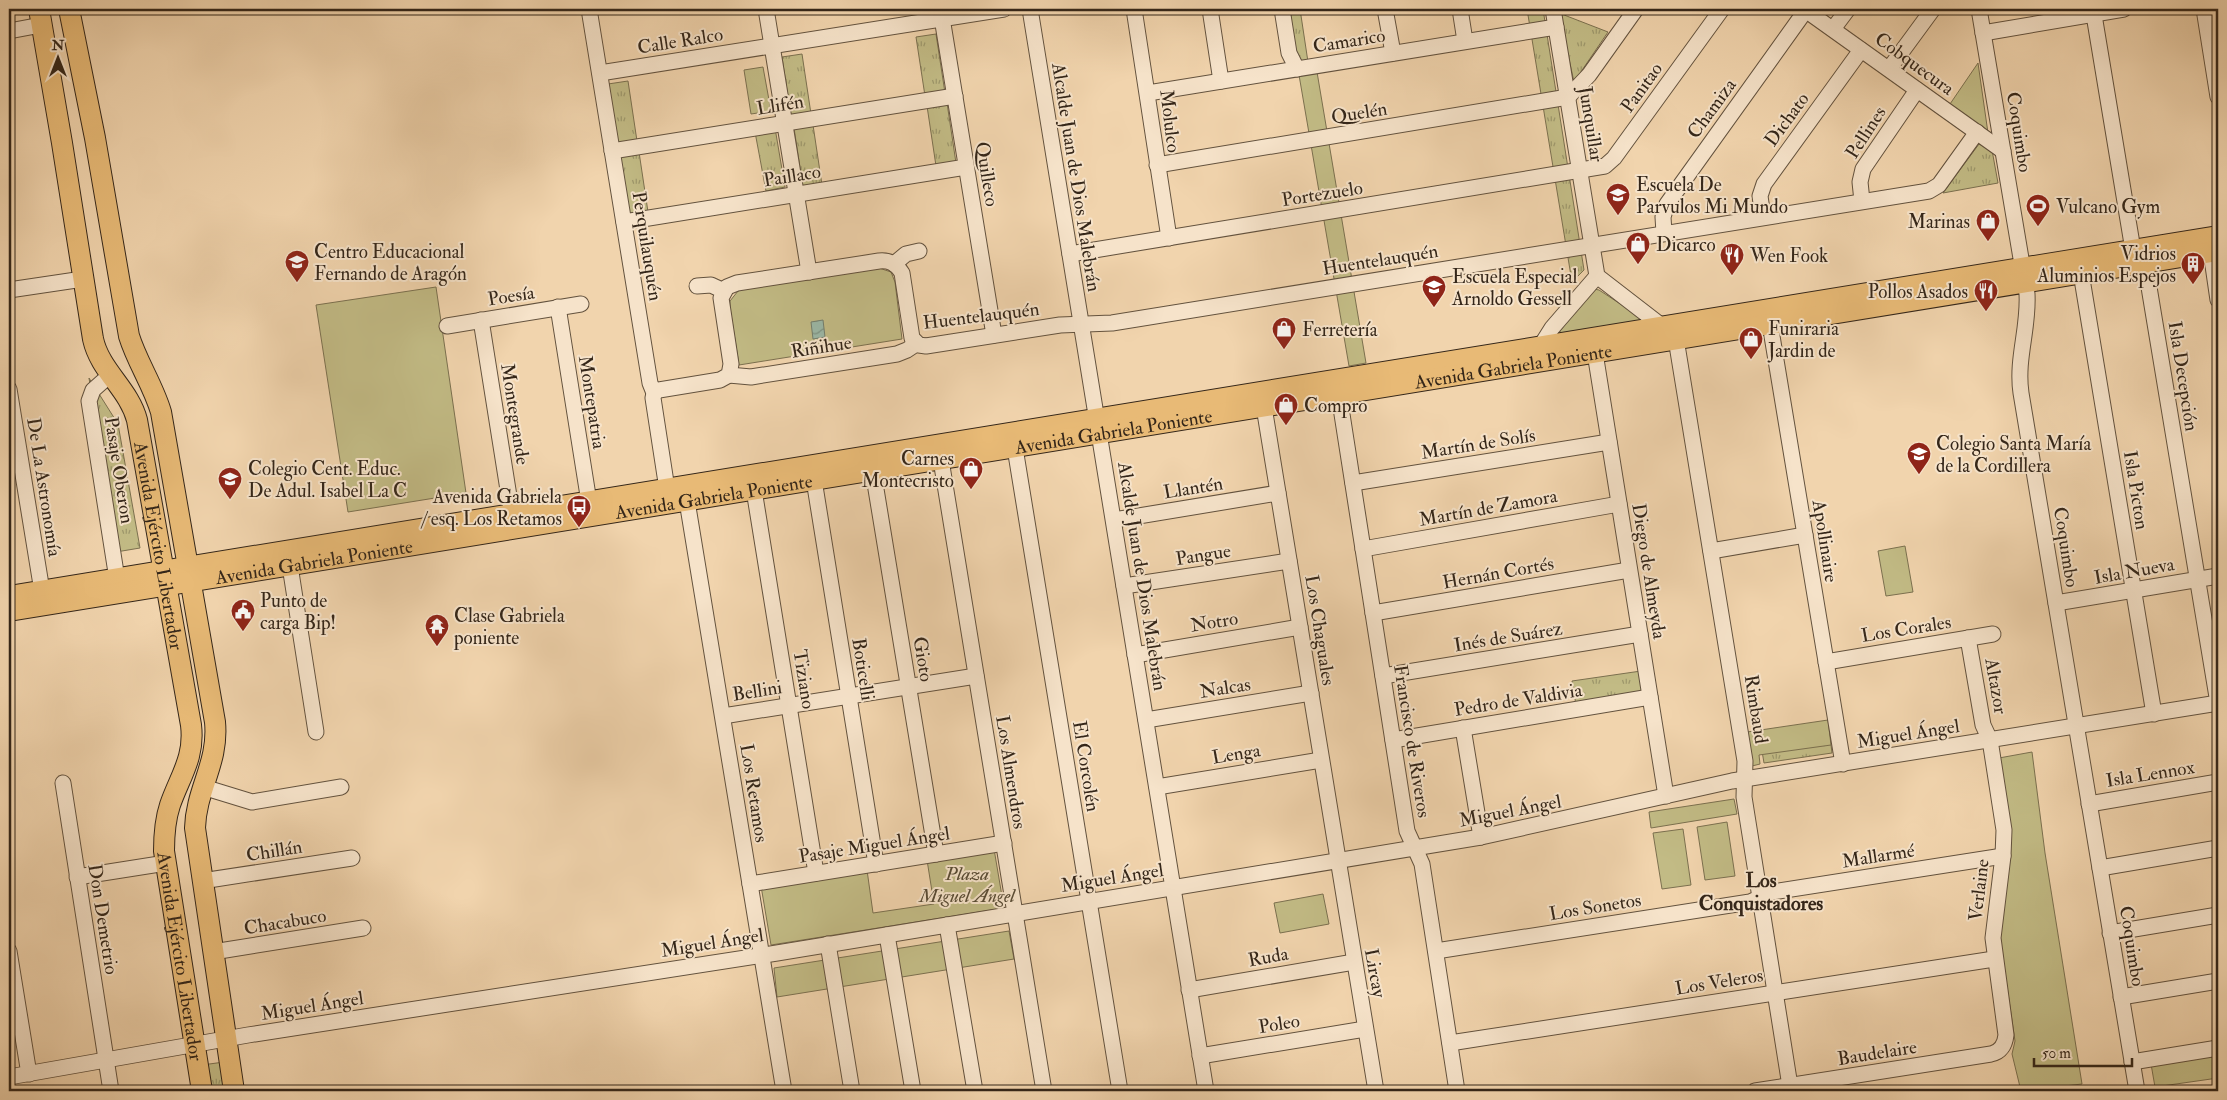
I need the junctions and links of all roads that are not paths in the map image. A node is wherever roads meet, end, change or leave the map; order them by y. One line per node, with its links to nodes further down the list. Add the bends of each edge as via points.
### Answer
1 (67, 9): 42 (main road, Avenida Ejército Libertador)
2 (589, 9): 33 (street, Perquilauquén)
3 (766, 9): 28 (street)
4 (1004, 9): 22 (street, Calle Ralco)
5 (1030, 9): 58 (street, Alcalde Juan de Dios Malebrán)
6 (1134, 9): 36 (street, Molulco)
7 (1210, 9): 34 (street)
8 (1282, 9): 31 (street, via 1289,53)
9 (1385, 9): 30 (street)
10 (1460, 9): 27 (street)
11 (1553, 9): 23 (street, Junquillar)
12 (1636, 9): 39 (street, via 1589,75)
13 (1722, 9): 48 (street, Panitao, via 1612,161 1605,166)
14 (1805, 9): 24 (street, Cobquecura); 53 (street, Chamiza, via 1667,204 1663,217)
15 (1848, 9): 24 (street)
16 (1933, 9): 32 (street)
17 (1979, 9): 26 (street, Coquimbo)
18 (2124, 9): 19 (street)
19 (2094, 11): 26 (street); 59 (street, Isla Decepción)
20 (2209, 16): 38 (street)
21 (40, 17): 25 (street); 43 (main road, Avenida Ejército Libertador)
22 (942, 18): 28 (street, Calle Ralco); 37 (street, Quilleco)
23 (1556, 27): 27 (street, Camarico); 39 (street, Junquillar)
24 (1833, 29): 29 (street, Cobquecura)
25 (9, 31)
26 (1983, 32): 45 (street, Coquimbo)
27 (1465, 42): 30 (street, Camarico)
28 (772, 46): 33 (street, Calle Ralco); 40 (street)
29 (1861, 50): 32 (street, Cobquecura); 51 (street, Dichato, via 1764,184 1760,196)
30 (1393, 53): 31 (street, Camarico)
31 (1297, 69): 34 (street, Camarico)
32 (1889, 69): 35 (street, Cobquecura)
33 (600, 73): 44 (street, Perquilauquén)
34 (1221, 81): 36 (street, Camarico)
35 (1917, 90): 41 (street, Cobquecura); 50 (street, Pellines, via 1863,170 1860,182)
36 (1148, 93): 46 (street, Molulco)
37 (955, 96): 40 (street, Llifén); 47 (street, Quilleco)
38 (2218, 96)
39 (1568, 97): 46 (street, Quelén); 48 (street, Junquillar)
40 (785, 123): 44 (street, Llifén); 49 (street)
41 (1977, 132): 45 (street, Cobquecura); 50 (street, Huentelauquén, via 1934,189)
42 (94, 134): 43 (main road, via 79,128); 108 (main road, Avenida Ejército Libertador, via 129,336 161,412)
43 (61, 137): 65 (main road, Avenida Ejército Libertador)
44 (612, 151): 52 (street, Perquilauquén)
45 (2003, 151): 63 (street, Coquimbo)
46 (1157, 165): 54 (street, Molulco)
47 (966, 167): 49 (street, Paillaco); 77 (street, Quilleco)
48 (1580, 171): 54 (street, Portezuelo); 55 (street, Junquillar)
49 (796, 194): 52 (street, Paillaco); 61 (street)
50 (1862, 201): 51 (street, Huentelauquén)
51 (1763, 217): 53 (street, Huentelauquén)
52 (624, 222): 84 (street, Perquilauquén)
53 (1664, 233): 55 (street, Huentelauquén)
54 (1169, 238): 58 (street, Portezuelo)
55 (1592, 244): 64 (street, Junquillar); 73 (street, Huentelauquén, via 1112,323)
56 (2216, 246): 59 (main road, Avenida Gabriela Poniente); 69 (street)
57 (919, 251): 60 (street, via 906,254)
58 (1070, 254): 73 (street, Alcalde Juan de Dios Malebrán)
59 (2139, 256): 62 (main road, Avenida Gabriela Poniente); 63 (main road, Avenida Gabriela Poniente); 112 (street, Isla Decepción)
60 (894, 264): 61 (street, via 879,260); 78 (street, Huentelauquén, via 902,273 912,338)
61 (809, 272): 68 (street, via 737,283)
62 (2081, 273): 63 (main road, Avenida Gabriela Poniente); 114 (street, Isla Picton)
63 (2024, 275): 74 (main road, Avenida Gabriela Poniente); 76 (main road, Avenida Gabriela Poniente); 117 (street, Coquimbo, via 2028,320 2019,378)
64 (1597, 276): 76 (street); 79 (street, via 1552,328)
65 (83, 279): 67 (street); 81 (main road, Avenida Ejército Libertador, via 95,349)
66 (697, 286): 68 (street, via 711,285)
67 (9, 290)
68 (724, 291): 82 (street, via 722,302 731,364)
69 (2218, 300)
70 (581, 304): 71 (street, Poesía)
71 (558, 308): 72 (street, Poesía); 98 (street, Montepatria)
72 (481, 320): 75 (street, Poesía); 100 (street, Montegrande)
73 (1081, 324): 77 (street, Huentelauquén); 87 (street, Alcalde Juan de Dios Malebrán)
74 (1770, 324): 76 (main road, Avenida Gabriela Poniente); 102 (street, Apollinaire)
75 (447, 326)
76 (1670, 333): 79 (main road, Avenida Gabriela Poniente); 80 (main road, Avenida Gabriela Poniente); 104 (street, Rimbaud)
77 (994, 336): 78 (street, Huentelauquén, via 926,346)
78 (916, 344): 82 (street, Riñihue, via 897,354 751,377)
79 (1540, 347): 87 (main road, Avenida Gabriela Poniente)
80 (1595, 353): 85 (main road, Avenida Gabriela Poniente); 88 (street, Diego de Almeyda)
81 (110, 375): 110 (main road, Avenida Ejército Libertador, via 134,410); 111 (street, Pasaje Oberon, via 93,390 89,401)
82 (729, 375): 84 (street, via 724,379)
83 (9, 390): 115 (street, De La Astronomía)
84 (654, 393): 94 (street, Perquilauquén, via 652,398)
85 (1339, 395): 86 (main road, Avenida Gabriela Poniente); 93 (street, Francisco de Riveros)
86 (1264, 407): 87 (main road, Avenida Gabriela Poniente); 96 (street, Los Chaguales)
87 (1098, 426): 89 (main road, Avenida Gabriela Poniente); 94 (main road, Avenida Gabriela Poniente); 101 (street, Alcalde Juan de Dios Malebrán)
88 (1609, 442): 93 (street, Martín de Solís); 99 (street, Diego de Almeyda)
89 (1015, 448): 90 (main road, Avenida Gabriela Poniente); 169 (street, El Corcolén)
90 (941, 460): 91 (main road, Avenida Gabriela Poniente); 126 (street, Los Almendros)
91 (873, 471): 92 (main road, Avenida Gabriela Poniente); 128 (street, Gioto)
92 (814, 480): 95 (main road, Avenida Gabriela Poniente); 130 (street, Boticelli)
93 (1353, 483): 103 (street, Francisco de Riveros)
94 (667, 489): 98 (main road, Avenida Gabriela Poniente)
95 (754, 490): 97 (main road, Avenida Gabriela Poniente); 133 (street, Tiziano)
96 (1278, 494): 101 (street, Llantén); 105 (street, Los Chaguales)
97 (687, 501): 106 (main road, Avenida Gabriela Poniente); 135 (street, Los Retamos)
98 (589, 502): 100 (main road, Avenida Gabriela Poniente)
99 (1619, 504): 103 (street, Martín de Zamora); 107 (street, Diego de Almeyda)
100 (512, 515): 108 (main road, Avenida Gabriela Poniente)
101 (1114, 520): 113 (street, Alcalde Juan de Dios Malebrán)
102 (1805, 535): 104 (street); 125 (street, Apollinaire)
103 (1363, 549): 119 (street, Francisco de Riveros)
104 (1711, 552): 144 (street, Rimbaud, via 1745,761)
105 (1289, 561): 113 (street, Pangue); 120 (street, Los Chaguales)
106 (290, 566): 108 (main road, Avenida Gabriela Poniente); 139 (street)
107 (1629, 570): 119 (street, Hernán Cortés); 121 (street, Diego de Almeyda)
108 (188, 575): 110 (main road, Avenida Gabriela Poniente); 147 (main road, Avenida Ejército Libertador, via 216,733 214,755)
109 (2218, 576): 112 (street, Isla Nueva)
110 (165, 578): 111 (main road, Avenida Gabriela Poniente); 118 (main road, Avenida Gabriela Poniente); 160 (main road, Avenida Ejército Libertador, via 192,736 190,758 167,815)
111 (117, 579): 115 (main road, Avenida Gabriela Poniente)
112 (2197, 580): 114 (street, Isla Nueva); 132 (street, Isla Decepción)
113 (1124, 586): 124 (street, Alcalde Juan de Dios Malebrán)
114 (2133, 590): 117 (street, Isla Nueva); 134 (street, Isla Picton)
115 (42, 591): 116 (main road, Avenida Gabriela Poniente)
116 (9, 596)
117 (2056, 603): 137 (street, Coquimbo)
118 (9, 611)
119 (1373, 613): 127 (street, Francisco de Riveros)
120 (1300, 627): 124 (street, Notro); 129 (street, Los Chaguales)
121 (1640, 634): 127 (street, Inés de Suárez); 131 (street, Diego de Almeyda)
122 (1993, 634): 123 (street, Los Corales)
123 (1968, 638): 125 (street, Los Corales); 141 (street, Altazor, via 1983,725)
124 (1135, 655): 136 (street, Alcalde Juan de Dios Malebrán)
125 (1826, 662): 143 (street, Apollinaire)
126 (976, 676): 128 (street, Bellini); 153 (street, Los Almendros)
127 (1383, 676): 140 (street, Francisco de Riveros)
128 (908, 687): 130 (street, Bellini); 156 (street, Gioto)
129 (1311, 693): 136 (street, Nalcas); 142 (street, Los Chaguales)
130 (849, 696): 133 (street, Bellini); 161 (street, Boticelli)
131 (1650, 697): 138 (street, Pedro de Valdivia); 150 (street, Diego de Almeyda)
132 (2218, 703): 134 (street, Miguel Ángel)
133 (789, 706): 135 (street, Bellini); 163 (street, Tiziano)
134 (2154, 714): 137 (street, Miguel Ángel)
135 (722, 716): 166 (street, Los Retamos)
136 (1146, 720): 148 (street, Alcalde Juan de Dios Malebrán)
137 (2076, 726): 141 (street, Miguel Ángel); 151 (street, Coquimbo)
138 (1463, 728): 140 (street, Pedro de Valdivia); 152 (street)
139 (316, 732)
140 (1393, 740): 154 (street, Francisco de Riveros, via 1407,831)
141 (1990, 740): 143 (street, Miguel Ángel); 157 (street, Verlaine, via 2004,830)
142 (1322, 760): 148 (street, Lenga); 159 (street, Los Chaguales)
143 (1843, 764): 144 (street, Miguel Ángel)
144 (1744, 779): 150 (street, Miguel Ángel); 168 (street, Rimbaud)
145 (2218, 782): 151 (street, Isla Lennox)
146 (63, 783): 164 (street, Don Demetrio)
147 (203, 787): 149 (street, via 252,802); 165 (main road, Avenida Ejército Libertador, via 195,828)
148 (1157, 787): 167 (street, Alcalde Juan de Dios Malebrán)
149 (342, 788)
150 (1666, 796): 152 (street, Miguel Ángel)
151 (2089, 804): 162 (street, Coquimbo)
152 (1481, 837): 154 (street, Miguel Ángel)
153 (1004, 843): 156 (street, Pasaje Miguel Ángel); 170 (street, Los Almendros)
154 (1415, 848): 159 (street, Miguel Ángel); 180 (street, Francisco de Riveros, via 1422,864)
155 (2218, 848): 162 (street)
156 (936, 854): 161 (street, Pasaje Miguel Ángel)
157 (2003, 856): 168 (street, Mallarmé, via 1772,892); 182 (street, Verlaine, via 1993,928)
158 (352, 858): 165 (street, Chillán)
159 (1338, 860): 167 (street, Miguel Ángel); 183 (street, Lircay)
160 (166, 863): 164 (street); 176 (main road, Avenida Ejército Libertador)
161 (876, 864): 163 (street, Pasaje Miguel Ángel)
162 (2100, 868): 174 (street, Coquimbo)
163 (816, 873): 166 (street, Pasaje Miguel Ángel)
164 (77, 877): 196 (street, Don Demetrio)
165 (202, 881): 177 (main road, Avenida Ejército Libertador)
166 (750, 884): 181 (street, Los Retamos)
167 (1173, 888): 169 (street, Miguel Ángel); 185 (street, Alcalde Juan de Dios Malebrán)
168 (1760, 897): 180 (street, Los Sonetos, via 1750,902); 186 (street, Rimbaud)
169 (1089, 901): 170 (street, Miguel Ángel); 209 (street, El Corcolén)
170 (1015, 914): 172 (street, Miguel Ángel); 208 (street, Los Almendros)
171 (2218, 915): 174 (street)
172 (947, 925): 175 (street, Miguel Ángel); 207 (street)
173 (363, 928): 177 (street, Chacabuco)
174 (2110, 934): 187 (street, Coquimbo)
175 (887, 935): 178 (street, Miguel Ángel); 206 (street)
176 (178, 938): 177 (main road, via 194,946); 192 (main road, Avenida Ejército Libertador)
177 (211, 943): 190 (main road, Avenida Ejército Libertador)
178 (828, 944): 181 (street, Miguel Ángel); 205 (street)
179 (9, 951): 188 (street)
180 (1436, 951): 191 (street, Francisco de Riveros)
181 (762, 955): 190 (street, Miguel Ángel); 204 (street, Los Retamos)
182 (1994, 959): 186 (street, Los Veleros); 193 (street, Verlaine, via 2006,1035)
183 (1354, 962): 185 (street, Ruda); 189 (street, Lircay)
184 (2218, 980): 187 (street)
185 (1189, 990): 195 (street, Alcalde Juan de Dios Malebrán)
186 (1775, 993): 191 (street, Los Veleros); 200 (street, Rimbaud)
187 (2121, 997): 197 (street, Coquimbo)
188 (14, 1016): 198 (street)
189 (1365, 1029): 195 (street, Poleo); 211 (street, Lircay)
190 (226, 1038): 192 (street, Miguel Ángel); 203 (main road, Avenida Ejército Libertador)
191 (1450, 1043): 212 (street, Francisco de Riveros)
192 (195, 1045): 196 (street, Miguel Ángel); 202 (main road, Avenida Ejército Libertador)
193 (2003, 1045): 200 (street, Baudelaire, via 1991,1054)
194 (2218, 1048): 197 (street)
195 (1200, 1056): 210 (street, Alcalde Juan de Dios Malebrán)
196 (106, 1061): 198 (street, Miguel Ángel); 201 (street, Don Demetrio)
197 (2132, 1062): 214 (street, Coquimbo)
198 (29, 1074): 199 (street, Miguel Ángel)
199 (9, 1077)
200 (1790, 1086): 213 (street, Baudelaire)
201 (111, 1091)
202 (202, 1091)
203 (234, 1091)
204 (784, 1091)
205 (852, 1091)
206 (913, 1091)
207 (975, 1091)
208 (1042, 1091)
209 (1120, 1091)
210 (1206, 1091)
211 (1376, 1091)
212 (1457, 1091)
213 (1755, 1091)
214 (2136, 1091)

